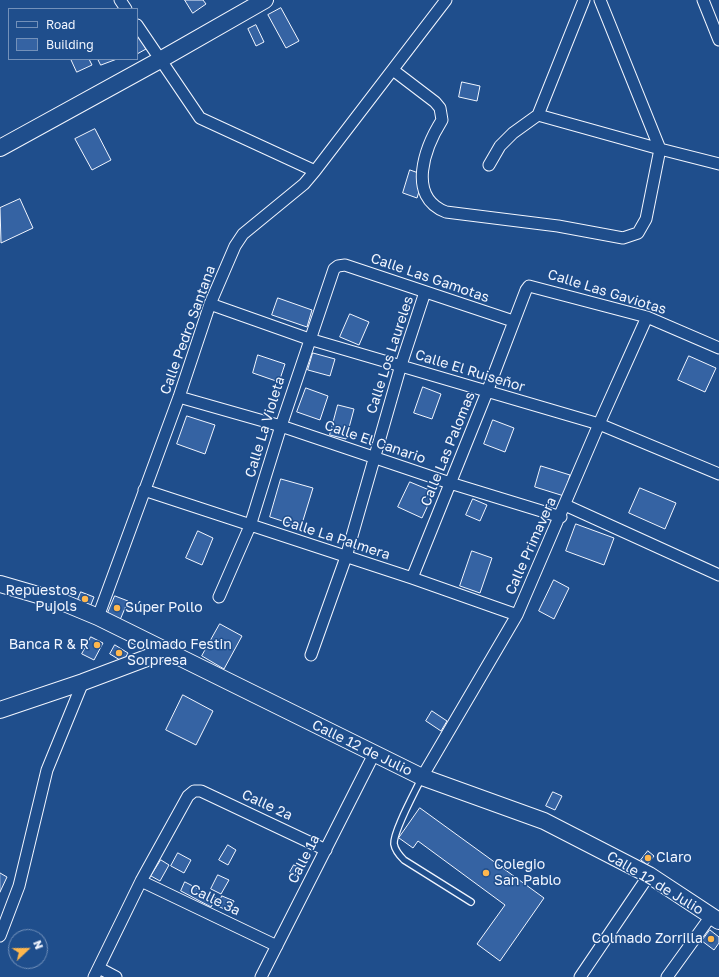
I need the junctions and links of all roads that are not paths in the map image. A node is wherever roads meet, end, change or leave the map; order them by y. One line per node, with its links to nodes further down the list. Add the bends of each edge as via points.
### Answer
1 (265, 0): 8 (main road)
2 (446, 0): 9 (street, Calle Pedro Santana)
3 (584, 0): 10 (street)
4 (600, 0): 12 (street)
5 (703, 0): 7 (street)
6 (138, 27): 8 (street)
7 (719, 40)
8 (160, 60): 11 (main road); 15 (street, via 200,118)
9 (393, 70): 12 (street, via 440,108 442,120 421,174 422,188 427,199 434,208 446,212 558,226 623,238 631,237 638,233 646,220); 15 (street, Calle Pedro Santana)
10 (538, 115): 12 (street); 14 (street, via 513,133 500,146)
11 (0, 148)
12 (660, 150): 13 (street)
13 (719, 164)
14 (488, 165)
15 (315, 172): 19 (street, Calle Pedro Santana, via 243,234 235,246)
16 (338, 266): 18 (street, Calle Las Gamotas, via 345,265); 22 (street, Calle La Violeta, via 334,269)
17 (529, 286): 20 (street, Calle Las Gaviotas); 21 (street, Calle Las Palomas)
18 (425, 292): 21 (street, Calle Las Gamotas); 24 (street, Calle Los Laureles)
19 (210, 304): 22 (street, Calle El Ruiseñor); 26 (street, Calle Pedro Santana)
20 (647, 317): 23 (street, Calle Las Gaviotas); 27 (street, Calle Primavera)
21 (513, 321): 25 (street, Calle Las Palomas)
22 (309, 339): 24 (street, Calle El Ruiseñor); 28 (street, Calle La Violeta)
23 (719, 348)
24 (401, 366): 25 (street, Calle El Ruiseñor); 29 (street, Calle Los Laureles)
25 (487, 392): 27 (street, Calle El Ruiseñor); 31 (street, Calle Las Palomas)
26 (179, 397): 28 (street, Calle El Canario); 32 (street, Calle Pedro Santana)
27 (599, 424): 30 (street, Calle El Ruiseñor); 33 (street, Calle Primavera)
28 (281, 426): 29 (street, Calle El Canario); 35 (street, Calle La Violeta)
29 (374, 457): 31 (street, Calle El Canario); 36 (street, Calle Los Laureles)
30 (719, 474)
31 (450, 483): 34 (street, Calle El Canario); 38 (street, Calle Las Palomas)
32 (144, 490): 35 (street, Calle La Palmera); 42 (street, Calle Pedro Santana)
33 (566, 505): 34 (street, Calle Primavera); 37 (street)
34 (561, 517): 41 (street, Calle Primavera)
35 (250, 526): 36 (street, Calle La Palmera); 40 (street, Calle La Violeta)
36 (346, 557): 38 (street, Calle La Palmera); 44 (street, Calle Los Laureles)
37 (719, 575)
38 (412, 578): 41 (street, Calle La Palmera)
39 (0, 584): 42 (main road, Calle 12 de Julio, via 62,602)
40 (219, 598)
41 (517, 615): 48 (street, Calle Primavera)
42 (98, 617): 43 (main road, Calle 12 de Julio)
43 (168, 650): 45 (main road); 47 (main road, Calle 12 de Julio)
44 (311, 655)
45 (83, 682): 46 (main road); 54 (street, via 47,770 19,886)
46 (0, 710)
47 (374, 754): 48 (main road, Calle 12 de Julio); 49 (street, Calle 1ª)
48 (422, 777): 50 (main road, Calle 12 de Julio, via 544,821); 52 (lane, via 396,832 394,843 397,852 404,860)
49 (326, 850): 51 (street, Calle 2ª, via 201,791 194,791 188,796); 55 (street, Calle 1ª)
50 (649, 875): 53 (main road, Calle 12 de Julio); 59 (street)
51 (141, 881): 55 (street, Calle 3ª); 56 (street)
52 (471, 902)
53 (715, 918): 60 (street)
54 (0, 936)
55 (276, 946): 58 (street, Calle 1ª)
56 (96, 972): 57 (street)
57 (116, 977)
58 (261, 977)
59 (580, 977)
60 (667, 977)

